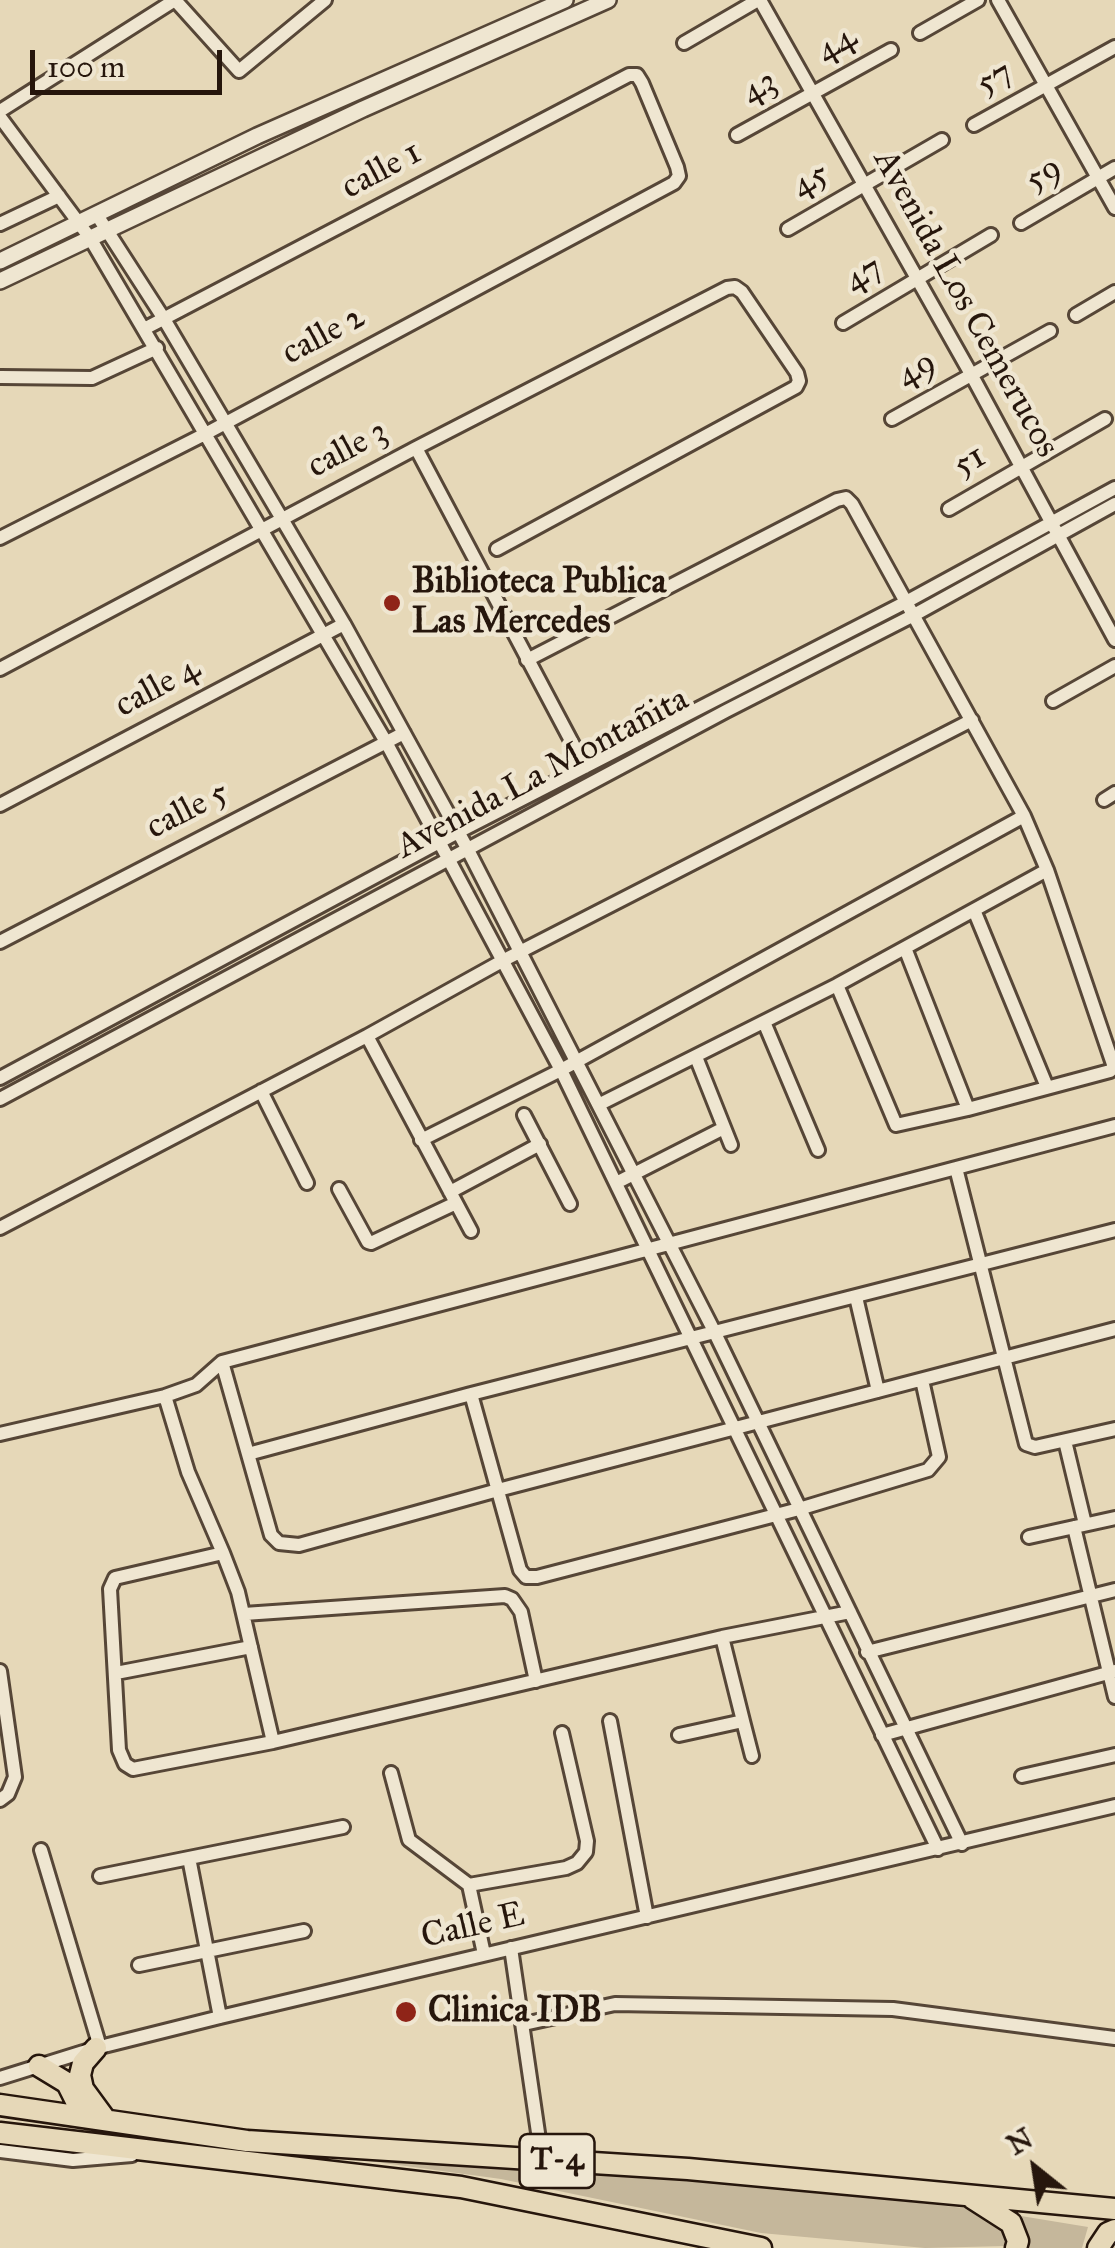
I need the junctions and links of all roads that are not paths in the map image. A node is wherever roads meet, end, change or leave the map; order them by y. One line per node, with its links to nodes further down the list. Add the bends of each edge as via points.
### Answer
1 (325, 0): 13 (street, via 239,71 175,0)
2 (564, 0): 23 (street)
3 (608, 0): 28 (street)
4 (759, 0): 8 (street); 12 (street, Avenida Los Cemerucos)
5 (978, 0): 7 (street)
6 (998, 0): 11 (street)
7 (920, 33)
8 (684, 43)
9 (1115, 46): 11 (street, 57)
10 (892, 50): 12 (street, 44)
11 (1046, 85): 14 (street, 57); 18 (street)
12 (812, 94): 15 (street, 43); 20 (street, Avenida Los Cemerucos)
13 (0, 114): 21 (street)
14 (974, 125)
15 (737, 135)
16 (942, 140): 20 (street, 45)
17 (1115, 168): 18 (street, 59)
18 (1098, 178): 22 (street); 25 (street, 59)
19 (674, 183): 36 (street, calle 1, via 677,167 642,82 629,75); 45 (street, calle 2)
20 (864, 186): 27 (street, 45); 32 (street, Avenida Los Cemerucos)
21 (59, 196): 24 (street); 26 (street)
22 (1115, 208)
23 (97, 214): 24 (street); 28 (street)
24 (80, 223): 30 (street); 31 (street)
25 (1022, 223)
26 (0, 224)
27 (788, 228)
28 (106, 230): 30 (street); 36 (street)
29 (991, 235): 32 (street, 47)
30 (90, 238): 33 (street); 38 (street)
31 (0, 261)
32 (917, 278): 37 (street, 47); 41 (street, Avenida Los Cemerucos)
33 (0, 281)
34 (1115, 292): 35 (street)
35 (1076, 315)
36 (164, 319): 38 (street, calle 1); 45 (street)
37 (843, 323)
38 (144, 329): 40 (street)
39 (1050, 330): 41 (street, 49)
40 (156, 348): 42 (street, via 92,378); 46 (street)
41 (971, 374): 43 (street, 49); 48 (street, Avenida Los Cemerucos)
42 (1, 377)
43 (892, 419)
44 (1105, 419): 48 (street, 51)
45 (226, 423): 46 (street, calle 2); 52 (street)
46 (207, 433): 53 (street); 55 (street, calle 2)
47 (416, 448): 52 (street, calle 3); 56 (street, calle 3, via 727,288 742,292 797,373 796,387); 61 (street)
48 (1022, 467): 51 (street, 51); 54 (street, Avenida Los Cemerucos)
49 (1115, 488): 54 (street, Avenida La Montañita)
50 (1115, 504): 54 (street, Avenida La Montañita)
51 (949, 510)
52 (284, 520): 53 (street, calle 3); 58 (street)
53 (264, 530): 59 (street); 63 (street, calle 3)
54 (1057, 530): 57 (street, Avenida La Montañita); 60 (street, Avenida Los Cemerucos)
55 (0, 538)
56 (497, 549)
57 (910, 608): 61 (street, via 846,498); 65 (street); 68 (street, Avenida La Montañita); 73 (street, Avenida La Montañita)
58 (344, 624): 59 (street, calle 4); 66 (street)
59 (324, 634): 67 (street); 69 (street, calle 4)
60 (1115, 640)
61 (527, 660): 68 (street)
62 (1115, 666): 64 (street)
63 (0, 670)
64 (1053, 701)
65 (972, 720): 70 (street); 79 (street)
66 (404, 733): 67 (street, calle 5); 71 (street)
67 (386, 742): 72 (street); 77 (street, calle 5)
68 (585, 767): 71 (street, Avenida La Montañita)
69 (0, 806)
70 (1024, 816): 75 (street); 85 (street)
71 (458, 832): 72 (street, Avenida La Montañita); 73 (street)
72 (439, 842): 74 (street); 87 (street, Avenida La Montañita)
73 (467, 848): 74 (street, Avenida La Montañita); 79 (street)
74 (447, 858): 80 (street); 90 (street, Avenida La Montañita)
75 (1047, 870): 76 (street); 88 (street, via 1114,1061 1110,1071)
76 (974, 910): 78 (street); 88 (street)
77 (0, 942)
78 (905, 948): 81 (street); 92 (street)
79 (520, 951): 80 (street); 85 (street)
80 (504, 960): 83 (street); 86 (street)
81 (837, 985): 82 (street); 92 (street, via 896,1125)
82 (764, 1022): 84 (street); 99 (street)
83 (367, 1036): 89 (street); 96 (street)
84 (696, 1058): 91 (street); 95 (street)
85 (578, 1060): 86 (street); 91 (street)
86 (562, 1070): 96 (street); 103 (street)
87 (0, 1078)
88 (1047, 1088): 92 (street)
89 (261, 1091): 102 (street); 107 (street)
90 (0, 1099)
91 (600, 1104): 101 (street)
92 (968, 1109)
93 (524, 1115): 97 (street)
94 (1115, 1126): 100 (street)
95 (724, 1128): 98 (street); 101 (street)
96 (421, 1140): 105 (street)
97 (540, 1144): 105 (street); 106 (street)
98 (731, 1145)
99 (818, 1150)
100 (956, 1168): 110 (street); 112 (street)
101 (635, 1173): 103 (street); 110 (street)
102 (307, 1183)
103 (616, 1183): 111 (street)
104 (339, 1190): 105 (street, via 371,1243)
105 (453, 1197): 109 (street)
106 (570, 1204)
107 (0, 1228)
108 (1115, 1230): 112 (street)
109 (471, 1231)
110 (670, 1244): 111 (street); 115 (street)
111 (649, 1249): 116 (street); 118 (street)
112 (979, 1265): 113 (street); 117 (street)
113 (856, 1297): 115 (street); 120 (street)
114 (1115, 1329): 117 (street)
115 (714, 1332): 116 (street); 123 (street)
116 (690, 1338): 121 (street); 124 (street)
117 (1003, 1357): 119 (street); 127 (street, via 1026,1444)
118 (222, 1362): 122 (street, via 196,1385); 128 (street)
119 (922, 1380): 120 (street); 130 (street, via 936,1464)
120 (878, 1391): 123 (street)
121 (471, 1394): 128 (street); 129 (street)
122 (164, 1396): 126 (street); 135 (street)
123 (758, 1424): 124 (street); 130 (street)
124 (735, 1430): 129 (street); 131 (street)
125 (1115, 1430): 127 (street)
126 (0, 1434)
127 (1064, 1440): 133 (street)
128 (248, 1454): 129 (street, via 266,1526 288,1546)
129 (498, 1490): 131 (street, via 526,1577)
130 (799, 1510): 131 (street); 138 (street)
131 (775, 1516): 140 (street)
132 (1115, 1518): 133 (street)
133 (1080, 1526): 134 (street); 137 (street)
134 (1029, 1537)
135 (222, 1553): 139 (street); 146 (street, via 115,1578 110,1589)
136 (1115, 1590): 137 (street)
137 (1092, 1596): 143 (street); 145 (street)
138 (850, 1612): 140 (street); 143 (street)
139 (244, 1614): 142 (street); 147 (street, via 505,1596 521,1612)
140 (824, 1617): 141 (street); 153 (street)
141 (722, 1637): 147 (street); 150 (street)
142 (251, 1647): 146 (street); 155 (street)
143 (868, 1652): 151 (street)
144 (0, 1671): 160 (street, via 14,1777)
145 (1113, 1672): 148 (street); 151 (street)
146 (116, 1674): 155 (street, via 119,1750 133,1769)
147 (536, 1681): 155 (street)
148 (1115, 1697)
149 (610, 1721): 169 (street)
150 (744, 1721): 154 (street); 157 (street)
151 (904, 1728): 153 (street); 163 (street)
152 (562, 1732): 168 (street, via 586,1852 566,1868)
153 (882, 1735): 164 (street)
154 (678, 1736)
155 (274, 1742)
156 (1115, 1755): 159 (street)
157 (752, 1756)
158 (392, 1773): 168 (street, via 409,1840)
159 (1022, 1776)
160 (0, 1800)
161 (1115, 1806): 163 (street, Calle E)
162 (343, 1827): 166 (street)
163 (962, 1844): 164 (street, Calle E)
164 (938, 1849): 169 (street, Calle E)
165 (41, 1850): 178 (street)
166 (188, 1858): 167 (street); 172 (street)
167 (100, 1876)
168 (469, 1885): 173 (street)
169 (647, 1916): 171 (street, Calle E)
170 (304, 1931): 172 (street)
171 (511, 1948): 173 (street, Calle E); 176 (street)
172 (207, 1950): 174 (street); 175 (street)
173 (484, 1954): 175 (street, Calle E)
174 (138, 1965)
175 (220, 2017): 178 (street, Calle E)
176 (524, 2024): 177 (street, via 614,2004 855,2008); 187 (street)
177 (1115, 2038)
178 (98, 2048): 179 (street, Calle E); 183 (highway, via 80,2075 82,2089)
179 (39, 2066): 180 (street, Calle E); 182 (highway, via 67,2083)
180 (0, 2078)
181 (0, 2105): 182 (highway, T-4)
182 (83, 2116): 183 (highway, T-4)
183 (105, 2119): 187 (highway, T-4, via 247,2141)
184 (0, 2133): 186 (highway, T-4)
185 (0, 2151): 186 (street, via 74,2160)
186 (152, 2152): 191 (highway, T-4, via 460,2187)
187 (542, 2160): 188 (highway, T-4)
188 (968, 2196): 189 (highway, T-4); 193 (highway, T-4, via 1011,2223)
189 (1115, 2209)
190 (1115, 2230): 194 (highway)
191 (727, 2244): 192 (highway, T-4)
192 (760, 2248)
193 (1016, 2248)
194 (1098, 2248)

